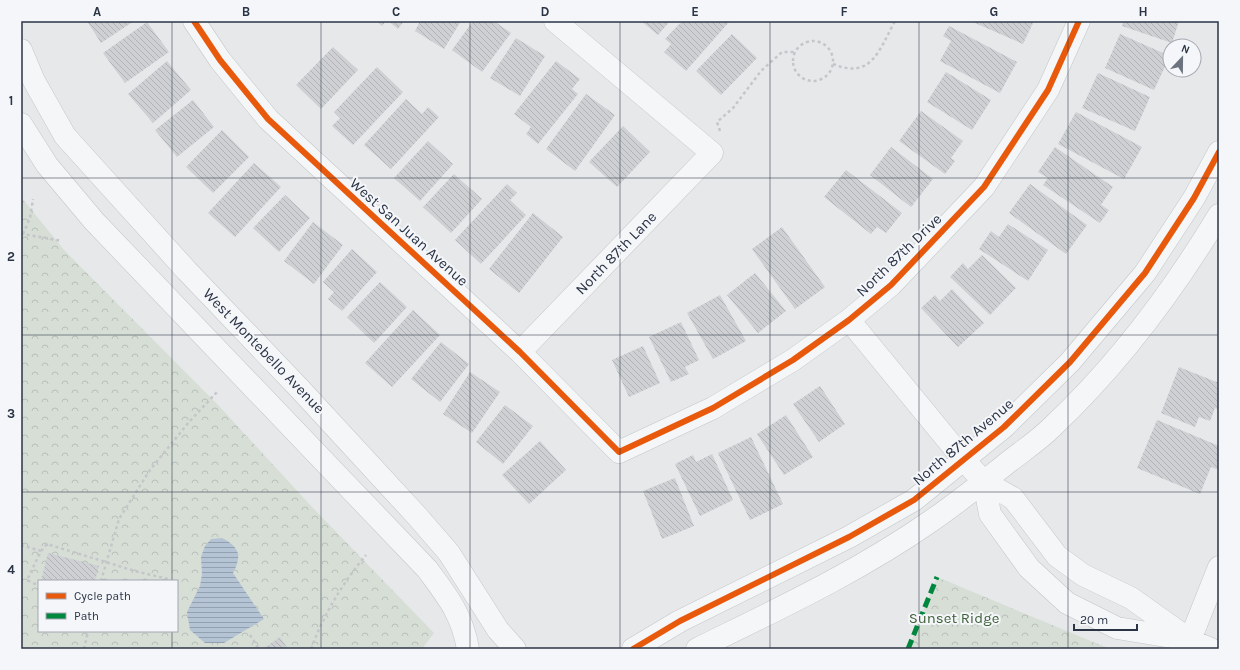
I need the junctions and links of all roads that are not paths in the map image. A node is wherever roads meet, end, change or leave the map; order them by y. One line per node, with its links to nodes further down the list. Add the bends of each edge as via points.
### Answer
1 (194, 21): 9 (street, West San Juan Avenue, via 220,60 268,119)
2 (555, 21): 9 (street, North 87th Lane, via 707,149)
3 (1079, 21): 8 (street, North 87th Drive, via 1048,90 984,187 891,285)
4 (21, 50): 18 (street, West Montebello Avenue, via 64,136 417,516 449,554 498,630)
5 (21, 124): 17 (street, via 46,165 94,221 427,569 457,610)
6 (1219, 152): 11 (street, North 87th Avenue, via 1194,198 1127,295 1044,390)
7 (1219, 215): 12 (street, via 1161,302 1105,372 1052,428)
8 (849, 320): 10 (street, North 87th Drive, via 793,360 713,408); 11 (street)
9 (520, 352): 10 (street, West San Juan Avenue)
10 (619, 452)
11 (964, 460): 12 (street); 19 (street, North 87th Avenue, via 914,500 680,621)
12 (984, 482): 14 (street, via 1014,498 1057,556 1083,575); 15 (street, via 990,514 1029,568 1067,602); 20 (street, via 931,522 853,569)
13 (1219, 567): 16 (street)
14 (1098, 582): 15 (street); 16 (street, via 1131,598)
15 (1083, 611): 16 (street, via 1116,628)
16 (1190, 640): 21 (street)
17 (468, 649)
18 (515, 649)
19 (633, 649)
20 (697, 649)
21 (1211, 649)

